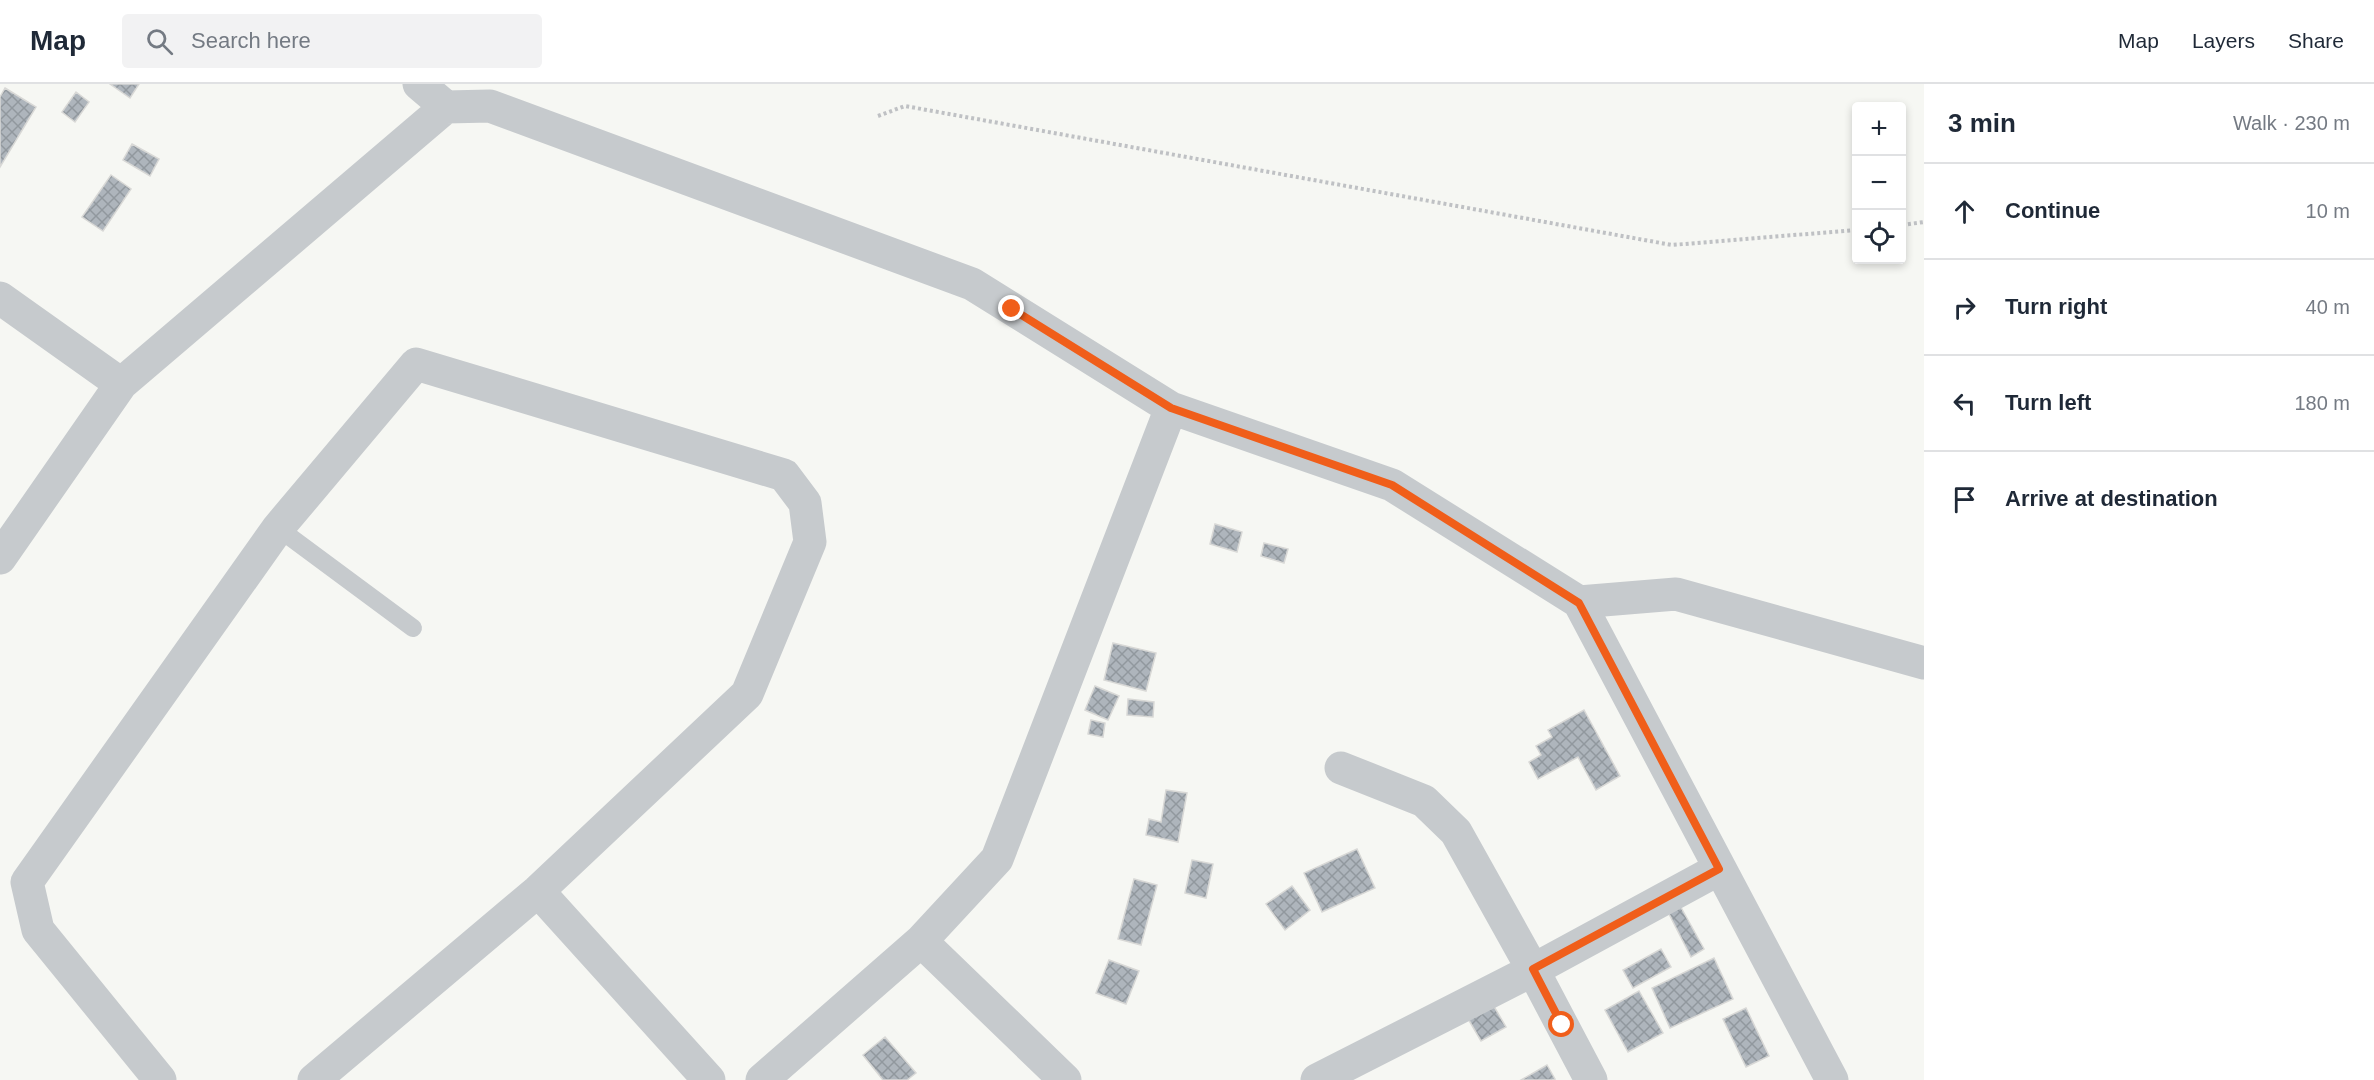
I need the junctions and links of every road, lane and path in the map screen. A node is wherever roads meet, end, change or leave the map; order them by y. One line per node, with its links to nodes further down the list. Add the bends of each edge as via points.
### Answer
1 (419, 84): 3 (street)
2 (485, 95): 3 (street); 10 (street, via 972,284)
3 (446, 107): 9 (street)
4 (878, 116): 7 (path, via 905,106 1672,245)
5 (1924, 222): 6 (path)
6 (1906, 224)
7 (1852, 230)
8 (0, 298): 9 (street)
9 (121, 384): 12 (street)
10 (1171, 408): 13 (street, via 1392,485); 19 (street, via 997,859)
11 (278, 528): 14 (lane); 18 (street, via 416,364 784,475 805,503 810,542 747,694); 21 (street, via 27,882 38,930)
12 (0, 558)
13 (1579, 603): 15 (street, via 1676,594); 17 (street)
14 (413, 628)
15 (1924, 663)
16 (1341, 768): 20 (street, via 1424,801 1456,832)
17 (1719, 869): 20 (street); 28 (street)
18 (538, 891): 22 (street); 23 (street)
19 (921, 941): 24 (street); 25 (street)
20 (1533, 969): 26 (street); 27 (street)
21 (160, 1080)
22 (314, 1080)
23 (709, 1080)
24 (762, 1080)
25 (1065, 1080)
26 (1317, 1080)
27 (1591, 1080)
28 (1832, 1080)

